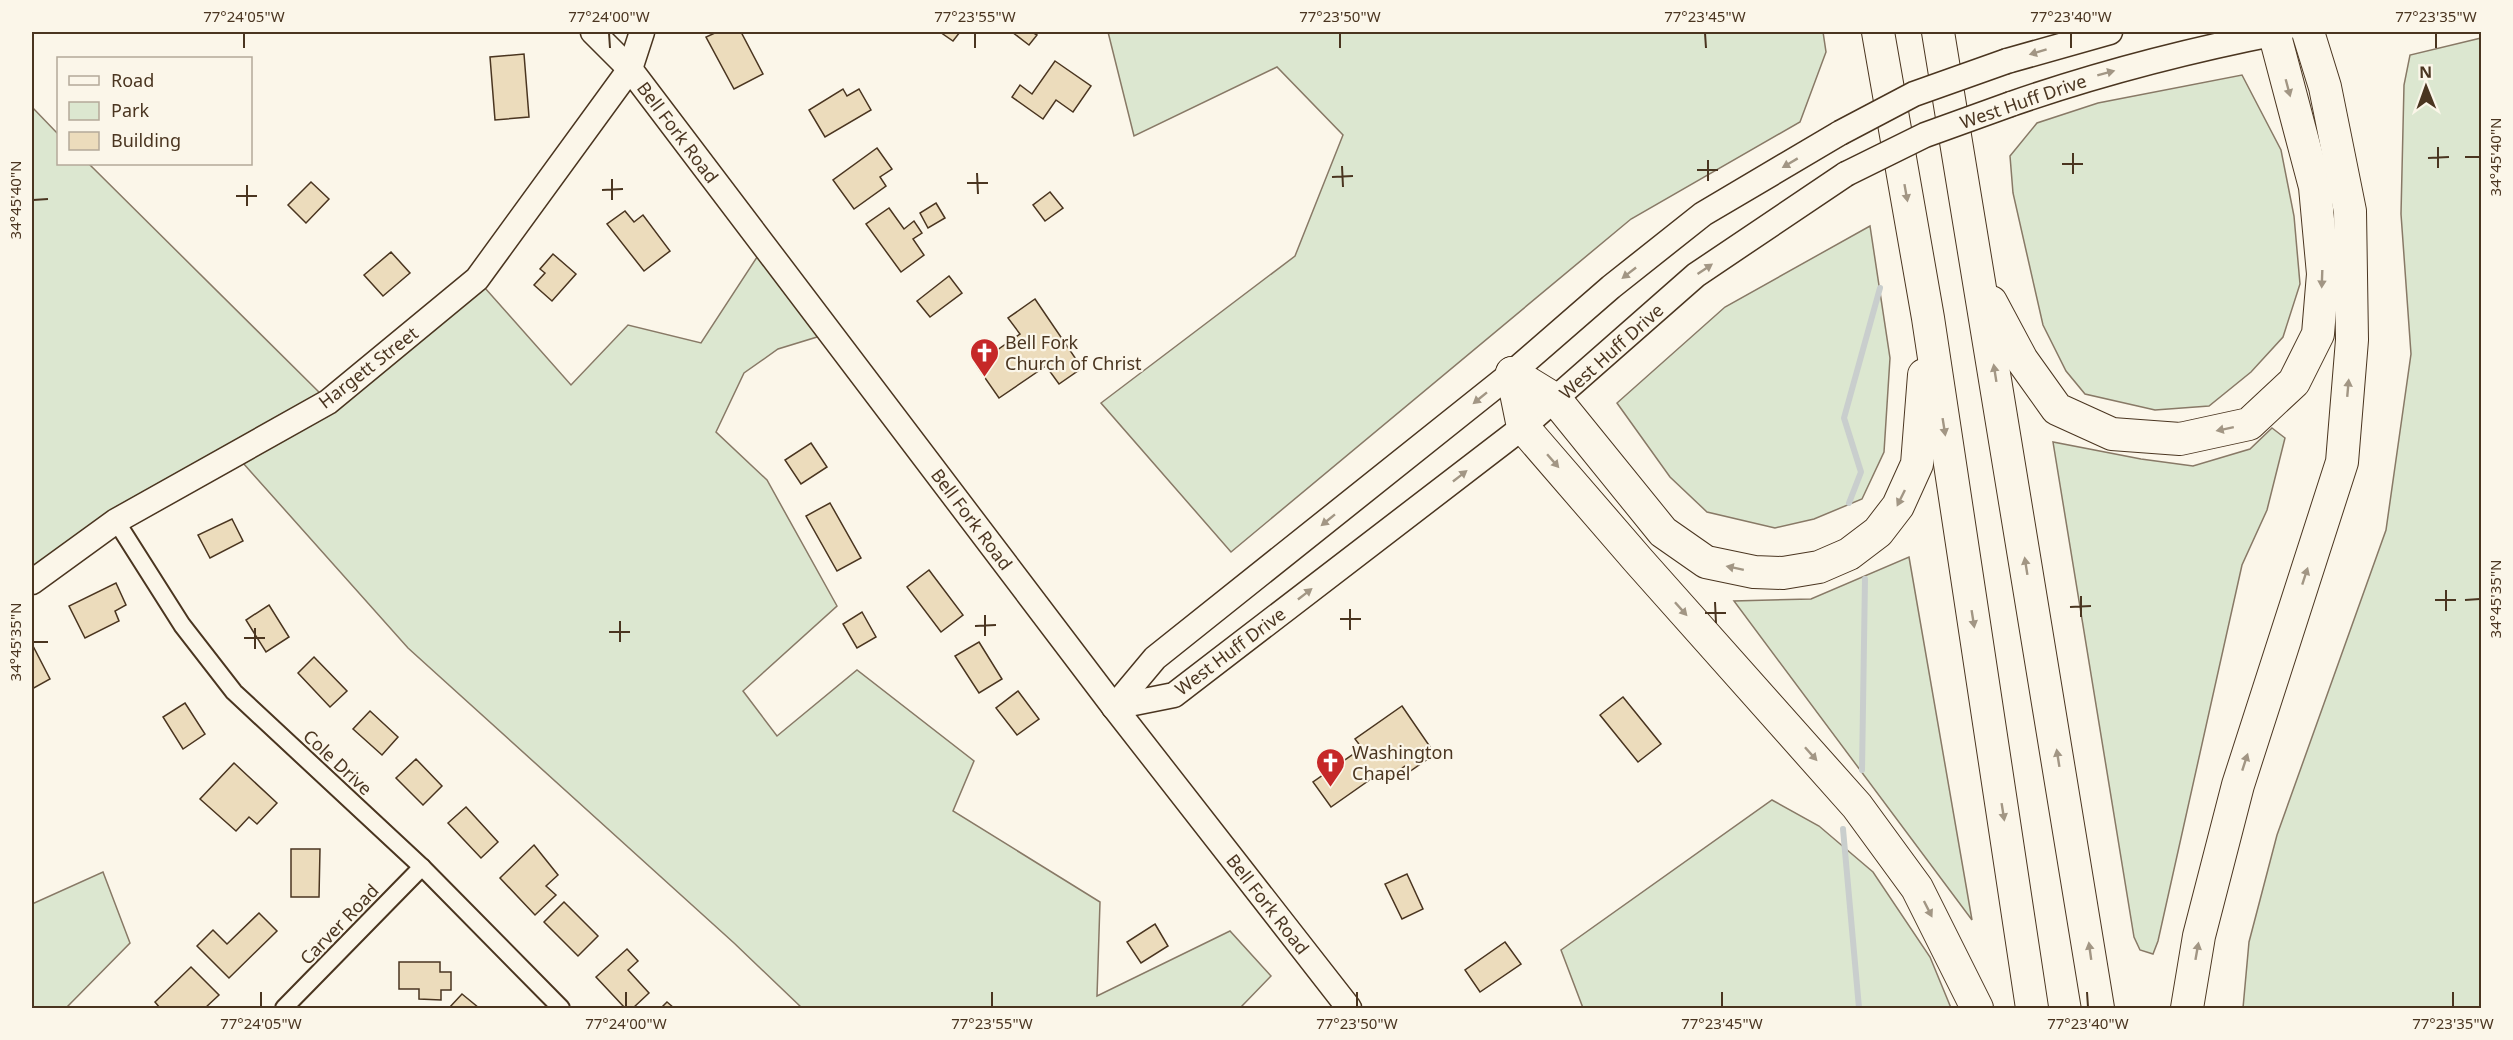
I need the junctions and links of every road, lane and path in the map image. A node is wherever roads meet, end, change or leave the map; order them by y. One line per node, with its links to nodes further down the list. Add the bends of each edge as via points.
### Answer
1 (593, 32): 8 (main road, Bell Fork Road)
2 (642, 32): 8 (main road, Hargett Street)
3 (1878, 32): 10 (highway, one-way to 10)
4 (1938, 32): 9 (highway)
5 (2109, 32): 11 (main road, one-way to 11, bridge, via 2007,61 1914,94 1840,133 1703,214)
6 (2276, 32): 9 (highway, one-way to 9, via 2315,187 2323,274 2318,334 2299,373 2249,424 2180,439 2112,434 2057,409 2022,360); 12 (main road, West Huff Drive, one-way to 6, bridge, via 1696,275 1846,174 1925,135 2087,78)
7 (2308, 32): 24 (highway, one-way to 7, via 2199,936 2238,785 2342,462 2352,340 2350,211 2325,87)
8 (630, 69): 14 (main road, Hargett Street, via 477,279 328,402); 16 (main road, Bell Fork Road)
9 (1979, 282): 23 (highway, one-way to 9)
10 (1928, 318): 12 (highway, one-way to 12, via 1917,464 1898,506 1878,532 1849,554 1819,567 1783,573 1754,572 1706,562 1663,532); 22 (highway, one-way to 22)
11 (1512, 373): 12 (highway); 13 (highway); 16 (main road, one-way to 16, via 1155,658)
12 (1556, 400): 13 (main road, West Huff Drive)
13 (1523, 427): 16 (main road, West Huff Drive, one-way to 13, via 1174,695); 21 (highway, one-way to 21, via 1857,806 1917,888)
14 (116, 521): 15 (main road, Hargett Street); 17 (street, Cole Drive, via 182,625 234,692)
15 (32, 582)
16 (1114, 707): 20 (main road, Bell Fork Road)
17 (422, 867): 18 (street, Carver Road); 19 (street, Cole Drive)
18 (284, 1008)
19 (561, 1008)
20 (1349, 1008)
21 (1977, 1008)
22 (2032, 1008)
23 (2098, 1008)
24 (2187, 1008)

